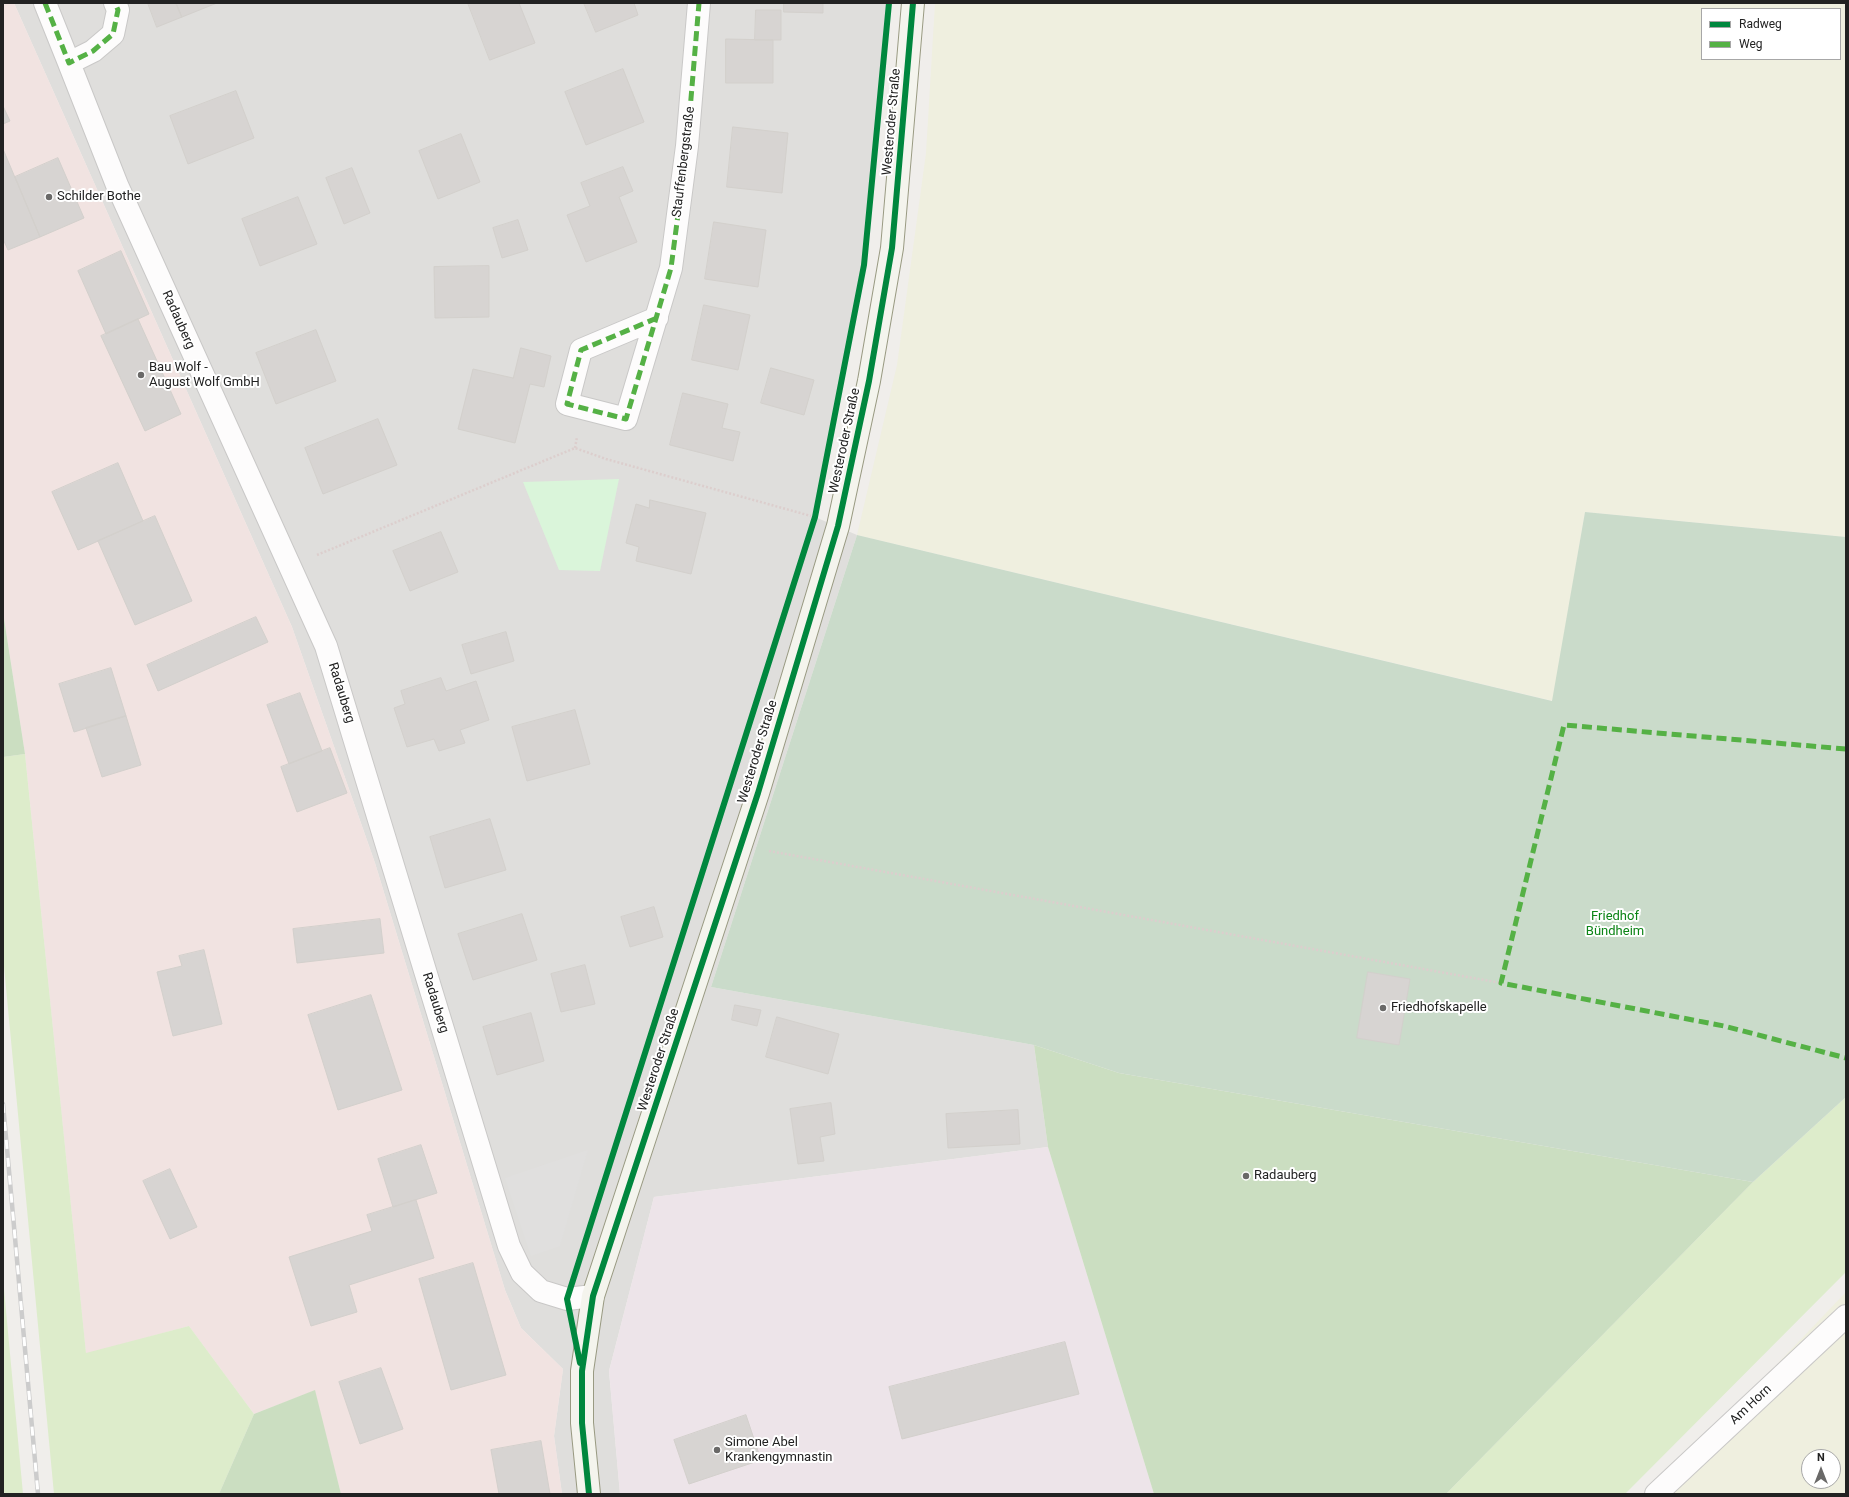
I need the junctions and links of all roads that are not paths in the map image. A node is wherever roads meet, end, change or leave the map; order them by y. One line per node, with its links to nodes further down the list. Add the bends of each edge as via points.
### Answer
1 (45, 3): 5 (street, Radauberg)
2 (115, 3): 5 (street, via 118,10 113,34 93,51)
3 (699, 3): 6 (street, Stauffenbergstraße, via 692,90 671,268)
4 (912, 3): 7 (street, Westeroder Straße, via 892,248 869,381 838,526 740,845)
5 (69, 63): 7 (street, Radauberg, via 117,185 326,646 509,1246 522,1272 541,1291 567,1299)
6 (657, 318): 6 (street, Stauffenbergstraße, via 581,350 567,404 626,419)
7 (593, 1296): 9 (street, Westeroder Straße, via 582,1371 582,1423)
8 (1846, 1316): 10 (street, Am Horn)
9 (589, 1494)
10 (1656, 1494)

